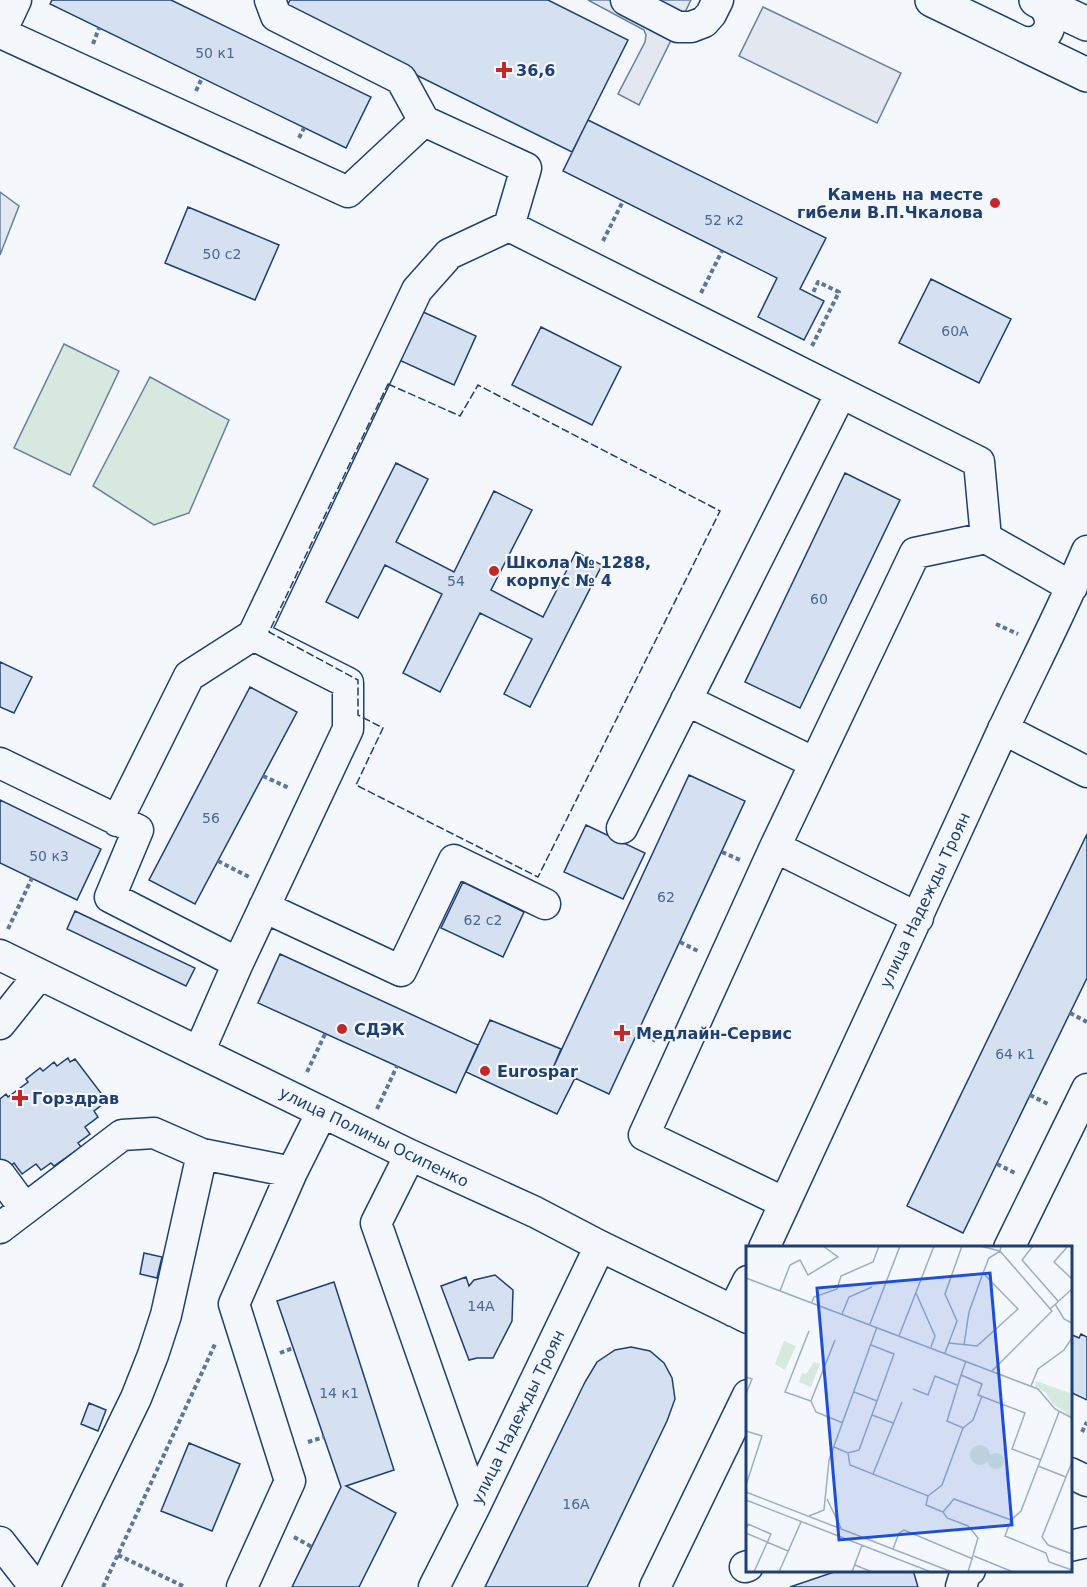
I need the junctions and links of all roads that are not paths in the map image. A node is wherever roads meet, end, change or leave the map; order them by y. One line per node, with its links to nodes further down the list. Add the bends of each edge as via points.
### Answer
1 (16, 0): 8 (street)
2 (270, 0): 13 (street, via 276,16 401,79)
3 (626, 0): 4 (street, via 678,27 704,22)
4 (718, 0)
5 (932, 0): 9 (main road)
6 (1037, 0): 7 (main road); 9 (street, via 1049,14 1048,31 1035,42)
7 (1087, 24)
8 (0, 33): 13 (street, via 348,192)
9 (1018, 41): 10 (main road)
10 (1050, 57): 11 (main road); 12 (street)
11 (1087, 75)
12 (1087, 91)
13 (424, 121): 14 (street, via 526,168)
14 (509, 226): 15 (street); 19 (street, via 449,254 417,290)
15 (841, 393): 16 (street, via 979,462); 20 (street)
16 (986, 538): 18 (street); 22 (street, via 915,553)
17 (1087, 551): 18 (street, улица Надежды Троян)
18 (1072, 586): 21 (street, улица Надежды Троян)
19 (253, 635): 25 (street, via 189,676); 29 (street, via 348,683 348,729)
20 (686, 700): 22 (street); 26 (street)
21 (1003, 729): 24 (street); 30 (street, улица Надежды Троян)
22 (815, 763): 27 (street)
23 (0, 764): 25 (street)
24 (1087, 772)
25 (117, 820): 32 (street, via 138,830 110,897)
26 (622, 828)
27 (775, 848): 30 (street); 42 (street, via 644,1135)
28 (544, 904): 29 (street, via 454,860 401,970)
29 (264, 907): 32 (street)
30 (918, 918): 42 (street, улица Надежды Троян)
31 (2, 945): 33 (street, улица Полины Осипенко)
32 (238, 963): 35 (street)
33 (39, 975): 34 (street); 35 (street, улица Полины Осипенко)
34 (0, 1024)
35 (199, 1052): 37 (street, улица Полины Осипенко)
36 (1087, 1089): 47 (street)
37 (322, 1112): 39 (street, улица Полины Осипенко); 40 (street)
38 (202, 1154): 40 (street); 43 (street, via 154,1132 122,1135); 59 (street, via 166,1315 153,1355)
39 (410, 1155): 45 (street, улица Полины Осипенко); 53 (street, via 376,1223)
40 (292, 1172): 60 (street, via 234,1304 290,1481)
41 (0, 1175): 43 (street)
42 (784, 1203): 46 (street, улица Надежды Троян)
43 (25, 1209): 44 (street)
44 (0, 1228)
45 (600, 1246): 49 (street, улица Полины Осипенко); 53 (street, улица Надежды Троян)
46 (765, 1246)
47 (1010, 1246)
48 (746, 1291): 49 (street)
49 (741, 1315)
50 (746, 1399): 62 (street)
51 (1072, 1474): 52 (street)
52 (1087, 1481)
53 (475, 1506): 61 (street, улица Надежды Троян)
54 (0, 1542): 58 (street)
55 (1087, 1542): 56 (street)
56 (1072, 1546)
57 (966, 1572): 63 (street)
58 (35, 1587)
59 (44, 1587)
60 (242, 1587)
61 (434, 1587)
62 (656, 1587)
63 (961, 1587)

